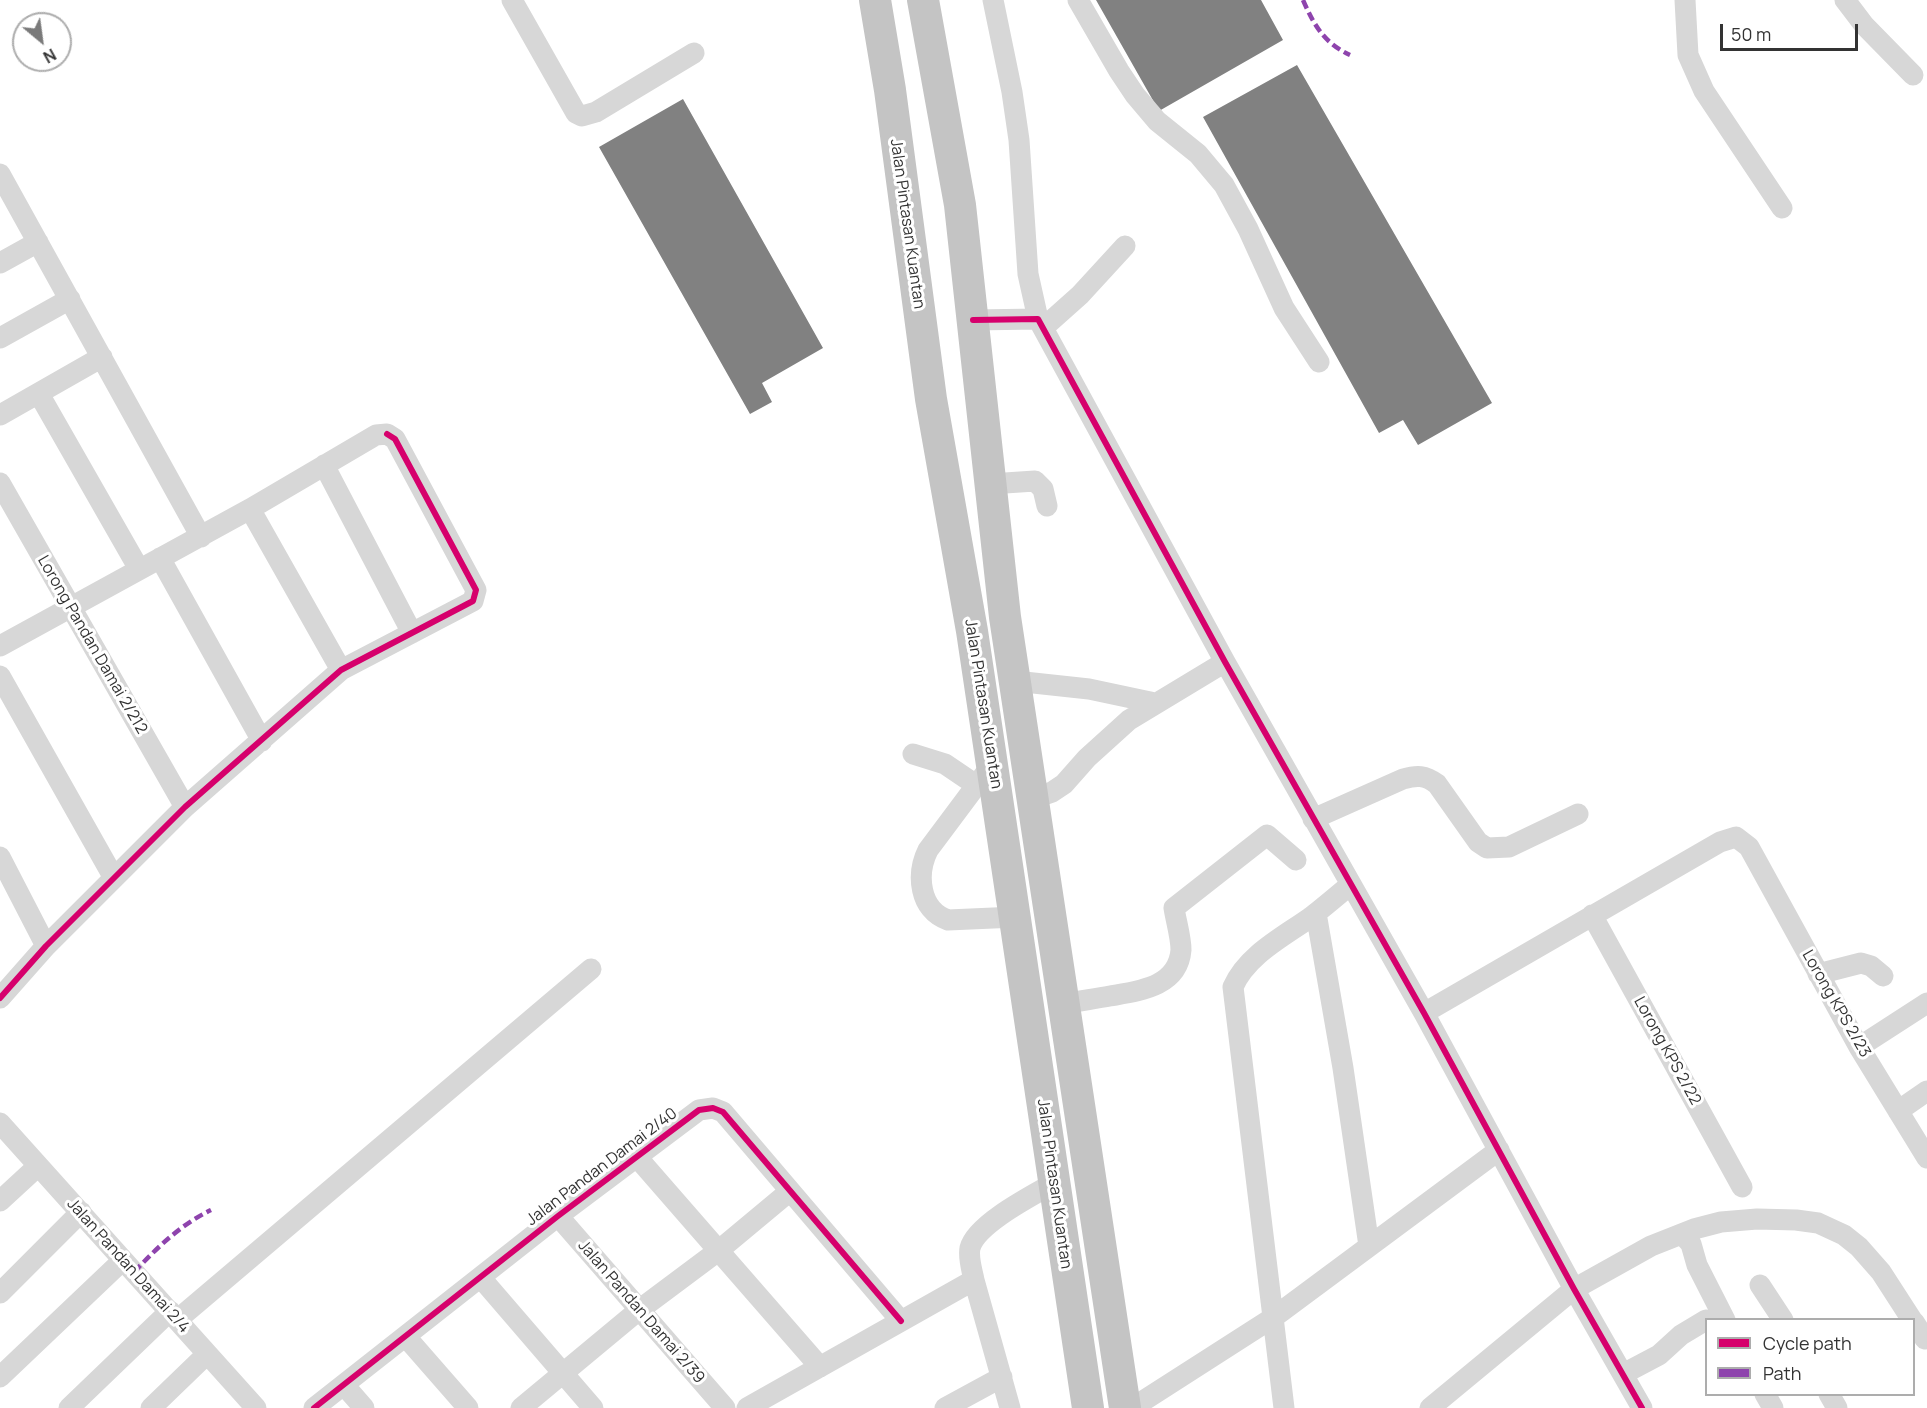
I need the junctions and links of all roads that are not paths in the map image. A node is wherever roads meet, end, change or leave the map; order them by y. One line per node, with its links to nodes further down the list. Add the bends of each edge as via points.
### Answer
1 (512, 0): 8 (street, via 576,113 582,116 596,112)
2 (875, 0): 41 (highway, Jalan Pintasan Kuantan, via 931,399 972,631)
3 (923, 0): 16 (highway, Jalan Pintasan Kuantan, via 960,205)
4 (993, 0): 17 (street, via 1019,140 1028,274)
5 (1078, 0): 20 (street, via 1135,95 1157,121 1198,154 1224,185 1284,308)
6 (1685, 0): 11 (street, via 1688,55 1704,91)
7 (1845, 0): 9 (street)
8 (694, 53)
9 (1913, 75)
10 (1, 178): 12 (street)
11 (1782, 208)
12 (38, 242): 14 (street); 15 (street)
13 (1125, 246): 17 (street, via 1080,295)
14 (0, 262)
15 (70, 299): 18 (street); 19 (street)
16 (973, 320): 17 (street); 25 (highway, Jalan Pintasan Kuantan)
17 (1041, 323): 34 (street)
18 (0, 338)
19 (102, 357): 21 (street); 28 (street)
20 (1319, 362)
21 (39, 393): 22 (street); 30 (street)
22 (0, 416)
23 (324, 465): 27 (street); 32 (street); 32 (street, via 376,435 387,434 395,439 476,590 473,602)
24 (0, 483): 31 (street, Lorong Pandan Damai 2/212)
25 (990, 484): 26 (street, via 1035,481 1043,489); 37 (highway, Jalan Pintasan Kuantan)
26 (1047, 506)
27 (250, 509): 28 (street); 35 (street)
28 (201, 537): 29 (street)
29 (160, 558): 30 (street); 39 (street)
30 (139, 569): 31 (street)
31 (70, 606): 33 (street); 43 (street, Lorong Pandan Damai 2/212)
32 (412, 633): 35 (street)
33 (0, 646)
34 (1226, 662): 38 (street); 45 (street)
35 (341, 670): 39 (street)
36 (0, 676): 48 (street)
37 (1015, 681): 38 (street, via 1089,689); 42 (highway, Jalan Pintasan Kuantan)
38 (1155, 703): 42 (street, via 1108,738 1064,784)
39 (262, 741): 43 (street)
40 (913, 754): 41 (street)
41 (984, 774): 52 (highway, Jalan Pintasan Kuantan); 52 (street, via 928,850 921,874 923,892 928,906 948,920)
42 (1032, 800): 58 (highway, Jalan Pintasan Kuantan)
43 (185, 807): 48 (street)
44 (1578, 814): 45 (street, via 1509,847 1487,848 1478,842 1437,784 1416,775)
45 (1313, 819): 49 (street)
46 (0, 857): 53 (street)
47 (1296, 860): 58 (street, via 1267,835 1174,908 1181,948 1171,975 1144,991)
48 (114, 878): 53 (street)
49 (1350, 885): 50 (street); 60 (street)
50 (1316, 913): 76 (street); 86 (street, via 1252,960 1239,973 1233,987)
51 (1592, 915): 55 (street, Lorong KPS 2/23, via 1720,842 1736,837 1749,848); 60 (street); 70 (street, Lorong KPS 2/22)
52 (1016, 917): 69 (highway, Jalan Pintasan Kuantan)
53 (46, 946): 57 (street)
54 (591, 969): 85 (street)
55 (1818, 974): 56 (street, via 1861,963); 61 (street, Lorong KPS 2/23)
56 (1883, 976)
57 (0, 998)
58 (1064, 1004): 113 (highway, Jalan Pintasan Kuantan)
59 (1927, 1004): 61 (street)
60 (1424, 1012): 65 (street)
61 (1859, 1047): 63 (street, Lorong KPS 2/23)
62 (1927, 1091): 63 (street)
63 (1898, 1111): 67 (street, Lorong KPS 2/23)
64 (0, 1123): 68 (street, Jalan Pandan Damai 2/4)
65 (1499, 1150): 76 (street); 82 (street)
66 (636, 1156): 71 (street, Jalan Pandan Damai 2/40, via 699,1110 713,1108 723,1112); 74 (street, Jalan Pandan Damai 2/40); 77 (street)
67 (1927, 1158)
68 (38, 1166): 72 (street); 73 (street, Jalan Pandan Damai 2/4)
69 (1054, 1183): 80 (street, via 1005,1210 975,1238 970,1247); 112 (highway, Jalan Pintasan Kuantan)
70 (1742, 1186)
71 (790, 1191): 77 (street); 90 (street, Jalan Pandan Damai 2/40)
72 (0, 1201)
73 (81, 1212): 78 (street, Jalan Pandan Damai 2/4); 83 (street)
74 (558, 1216): 79 (street, Jalan Pandan Damai 2/40); 84 (street, Jalan Pandan Damai 2/39)
75 (1682, 1234): 82 (street); 87 (street, via 1691,1244); 89 (street, via 1722,1222 1757,1219 1818,1223 1859,1247)
76 (1369, 1246): 86 (street)
77 (718, 1251): 84 (street); 94 (street)
78 (123, 1260): 85 (street, Jalan Pandan Damai 2/4); 97 (street)
79 (481, 1278): 92 (street, Jalan Pandan Damai 2/40); 95 (street)
80 (974, 1280): 90 (street); 98 (street)
81 (1760, 1285): 88 (street)
82 (1574, 1289): 96 (street); 116 (street)
83 (0, 1293)
84 (639, 1310): 95 (street); 109 (street, Jalan Pandan Damai 2/39)
85 (173, 1316): 93 (street, Jalan Pandan Damai 2/4); 102 (street)
86 (1274, 1317): 114 (street); 115 (street)
87 (1715, 1318)
88 (1782, 1318)
89 (1911, 1318)
90 (901, 1321): 94 (street)
91 (1705, 1323): 96 (street)
92 (406, 1337): 99 (street, Jalan Pandan Damai 2/40); 106 (street)
93 (207, 1354): 100 (street, Jalan Pandan Damai 2/4); 103 (street)
94 (820, 1366): 101 (street)
95 (563, 1373): 107 (street); 108 (street)
96 (1623, 1374): 117 (street)
97 (0, 1377)
98 (1002, 1377): 110 (street); 111 (street)
99 (345, 1385): 104 (street, Jalan Pandan Damai 2/40); 105 (street)
100 (251, 1406)
101 (756, 1406)
102 (69, 1408)
103 (151, 1408)
104 (314, 1408)
105 (364, 1408)
106 (468, 1408)
107 (521, 1408)
108 (593, 1408)
109 (725, 1408)
110 (945, 1408)
111 (1010, 1408)
112 (1088, 1408)
113 (1125, 1408)
114 (1132, 1408)
115 (1284, 1408)
116 (1430, 1408)
117 (1642, 1408)

